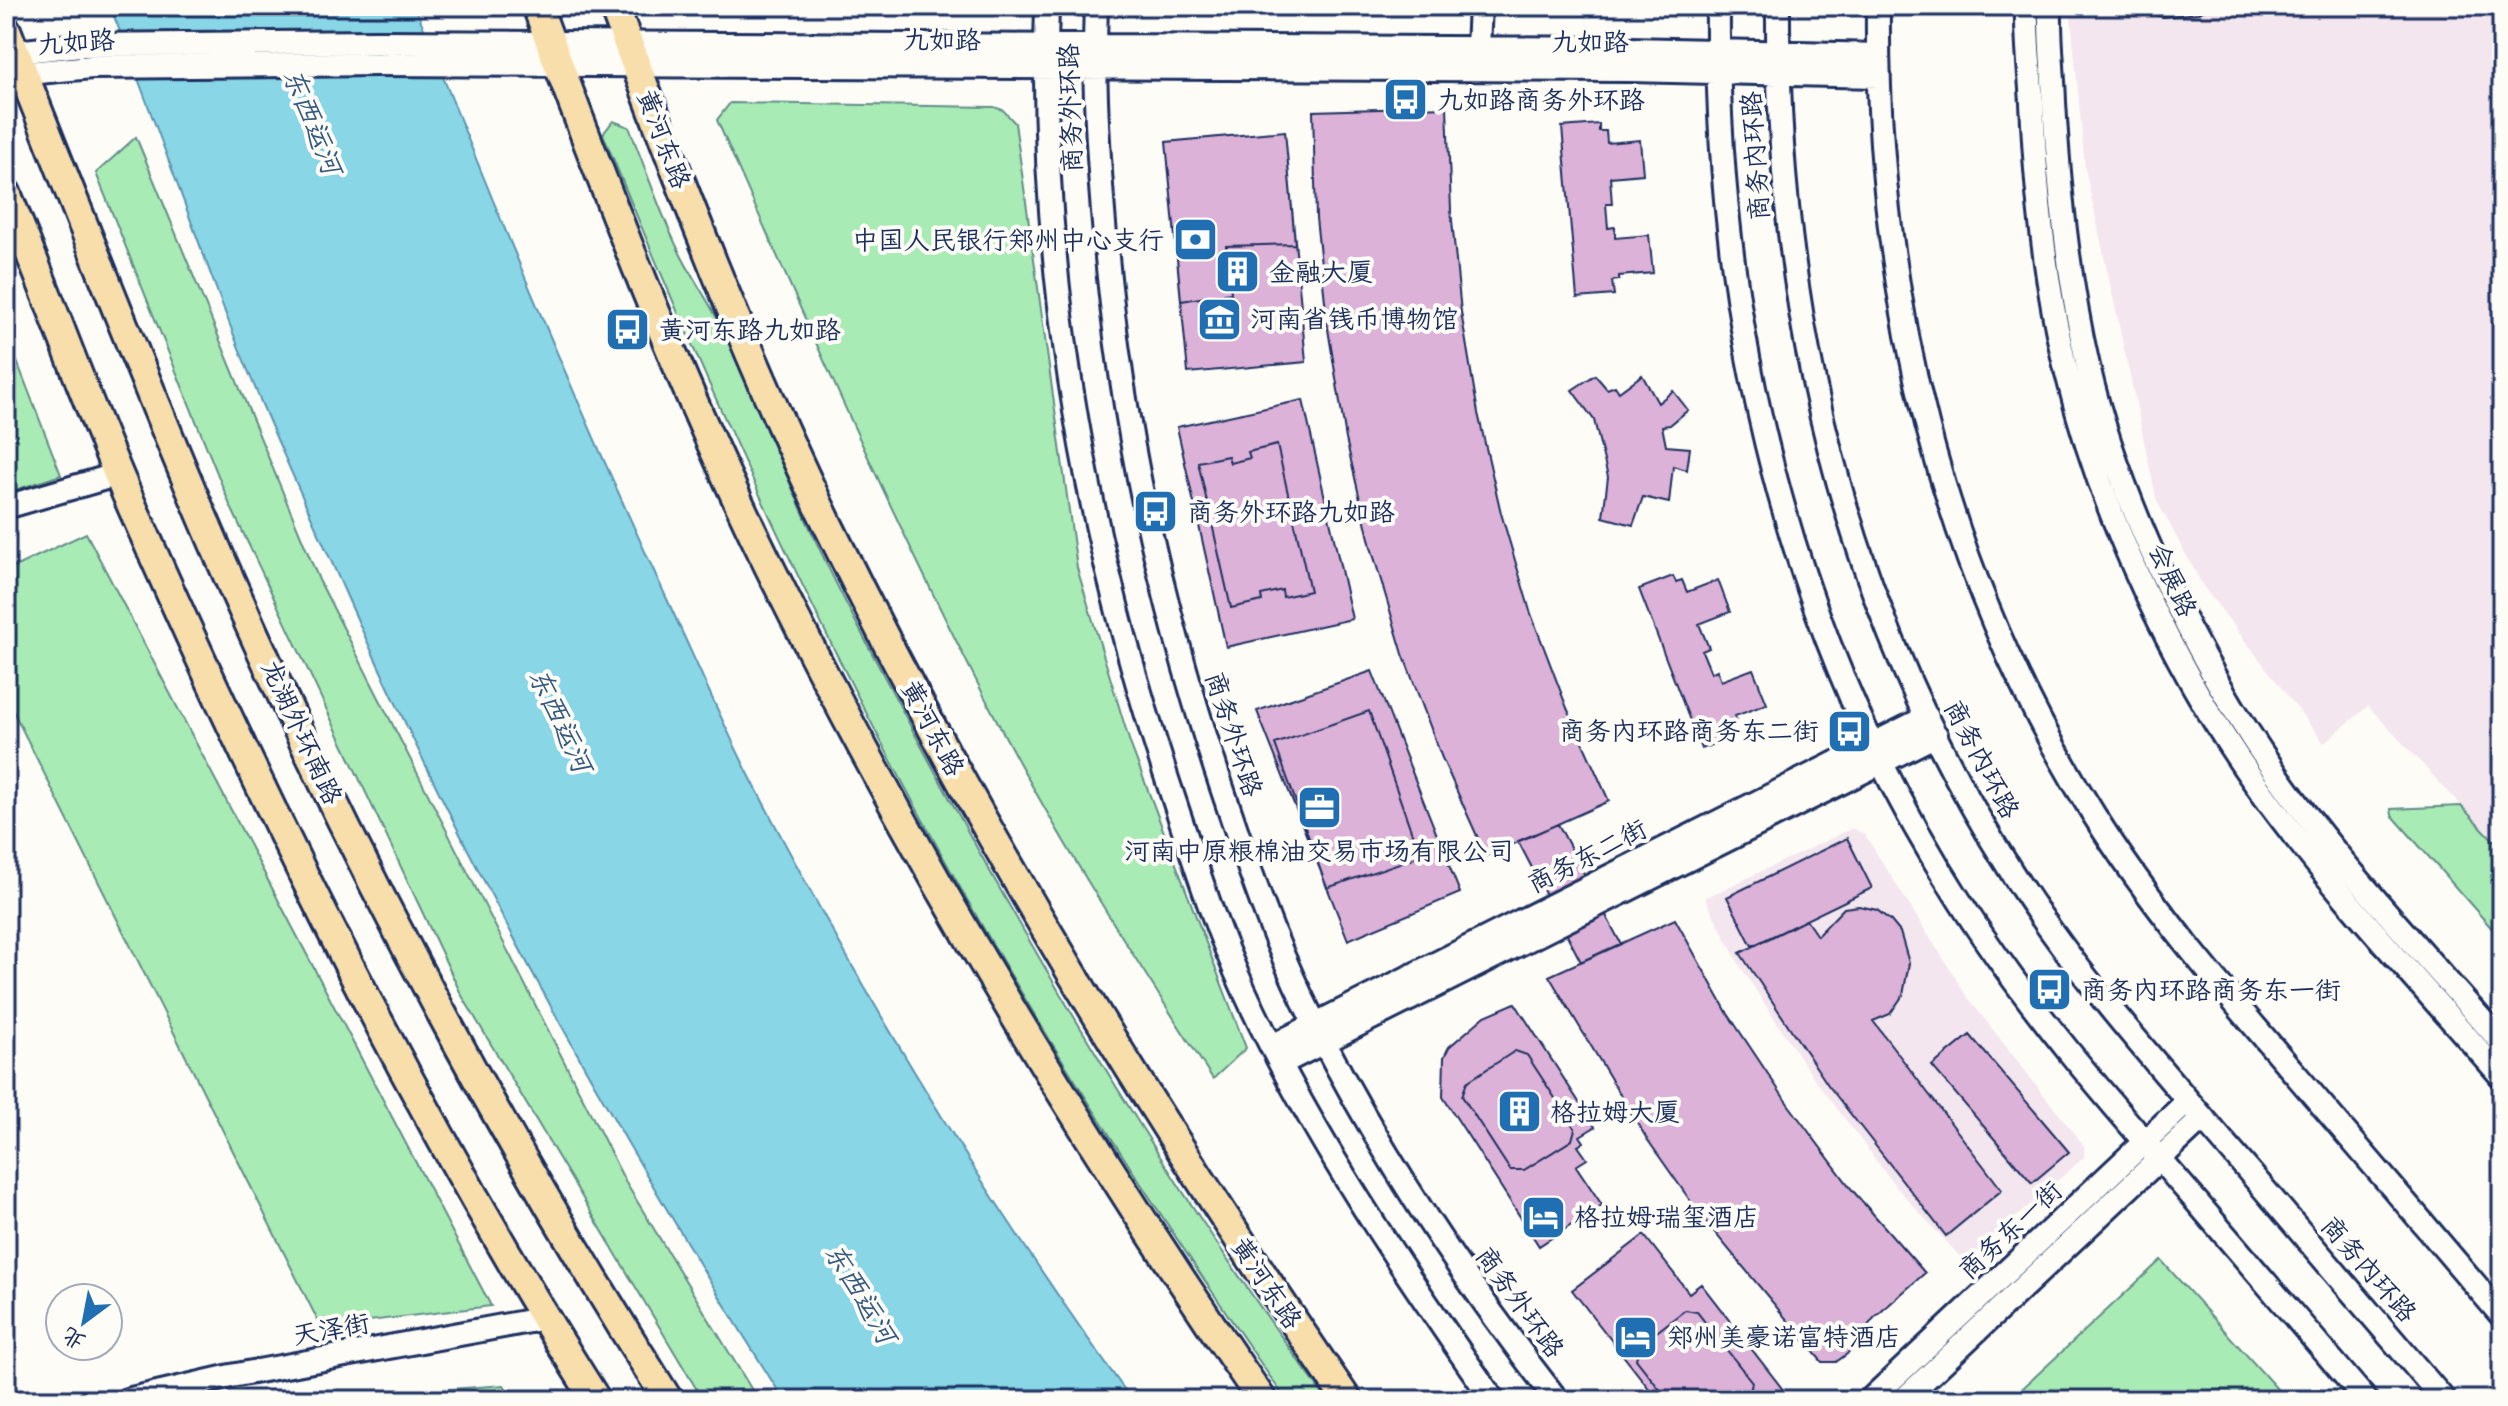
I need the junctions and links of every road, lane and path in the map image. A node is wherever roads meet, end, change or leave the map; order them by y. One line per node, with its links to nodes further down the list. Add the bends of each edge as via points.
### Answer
1 (537, 6): 12 (main road)
2 (614, 6): 13 (main road, 黄河东路)
3 (1047, 6): 15 (street, 商务外环路)
4 (1096, 6): 16 (street, 商务外环路)
5 (1480, 6): 11 (street)
6 (1718, 6): 17 (street)
7 (1778, 6): 18 (street, 商务内环路)
8 (1878, 6): 19 (street)
9 (2027, 6): 28 (street, 会展路, via 2035,164 2061,347 2101,480 2142,582 2211,715 2260,791 2339,891)
10 (2050, 6): 26 (street, 会展路, via 2057,163 2081,329 2123,473 2162,573 2230,703 2279,777 2357,877)
11 (1478, 48): 16 (street, 九如路); 17 (street, 九如路)
12 (555, 54): 13 (street, 九如路); 14 (street, 九如路, via 474,65 92,67); 14 (street, 九如路, via 465,43 80,45); 37 (main road, via 619,226 703,422 766,560 884,790 1064,1101)
13 (632, 55): 15 (street, 九如路); 38 (main road, 黄河东路, via 713,264 821,510 947,757 1124,1064)
14 (11, 57): 36 (main road, 龙湖外环南路, via 189,486 313,758 420,973 537,1187)
15 (1047, 58): 16 (street, 九如路); 27 (street, 商务外环路, via 1063,336 1108,582 1213,913)
16 (1095, 58): 17 (street, 九如路); 25 (street, 商务外环路, via 1113,331 1156,570 1181,663 1269,923)
17 (1718, 61): 18 (street, 九如路); 24 (street, via 1730,254 1759,418 1823,629)
18 (1778, 63): 19 (street, 九如路); 23 (street, 商务内环路, via 1790,247 1817,405 1879,607)
19 (1878, 65): 32 (street, via 1889,235 1915,383 1968,558 2029,698 2093,815 2185,943)
20 (6, 193): 21 (main road)
21 (119, 474): 22 (street); 33 (main road, via 259,784 366,1001 484,1217)
22 (6, 507)
23 (1932, 726): 24 (street, 商务东二街); 29 (street, 商务内环路, via 2009,868 2104,1002)
24 (1878, 753): 25 (street, 商务东二街); 31 (street, via 1958,899 2057,1039)
25 (1321, 1033): 27 (street, 商务东二街); 40 (street, 商务外环路, via 1371,1126 1460,1268)
26 (2502, 1043)
27 (1277, 1055): 39 (street, 商务外环路, via 1366,1210)
28 (2502, 1077)
29 (2188, 1101): 30 (street, 商务内环路); 31 (street, 商务东一街)
30 (2203, 1118): 31 (street, 商务东一街); 44 (street, 商务内环路)
31 (2151, 1150): 41 (street, 商务东一街); 42 (street, 商务东一街); 43 (street)
32 (2502, 1316)
33 (546, 1318): 34 (street, 天泽街); 35 (main road)
34 (127, 1400)
35 (596, 1400)
36 (668, 1400)
37 (1262, 1400)
38 (1347, 1400)
39 (1493, 1400)
40 (1557, 1400)
41 (1870, 1400)
42 (1903, 1400)
43 (2366, 1400)
44 (2444, 1400)

